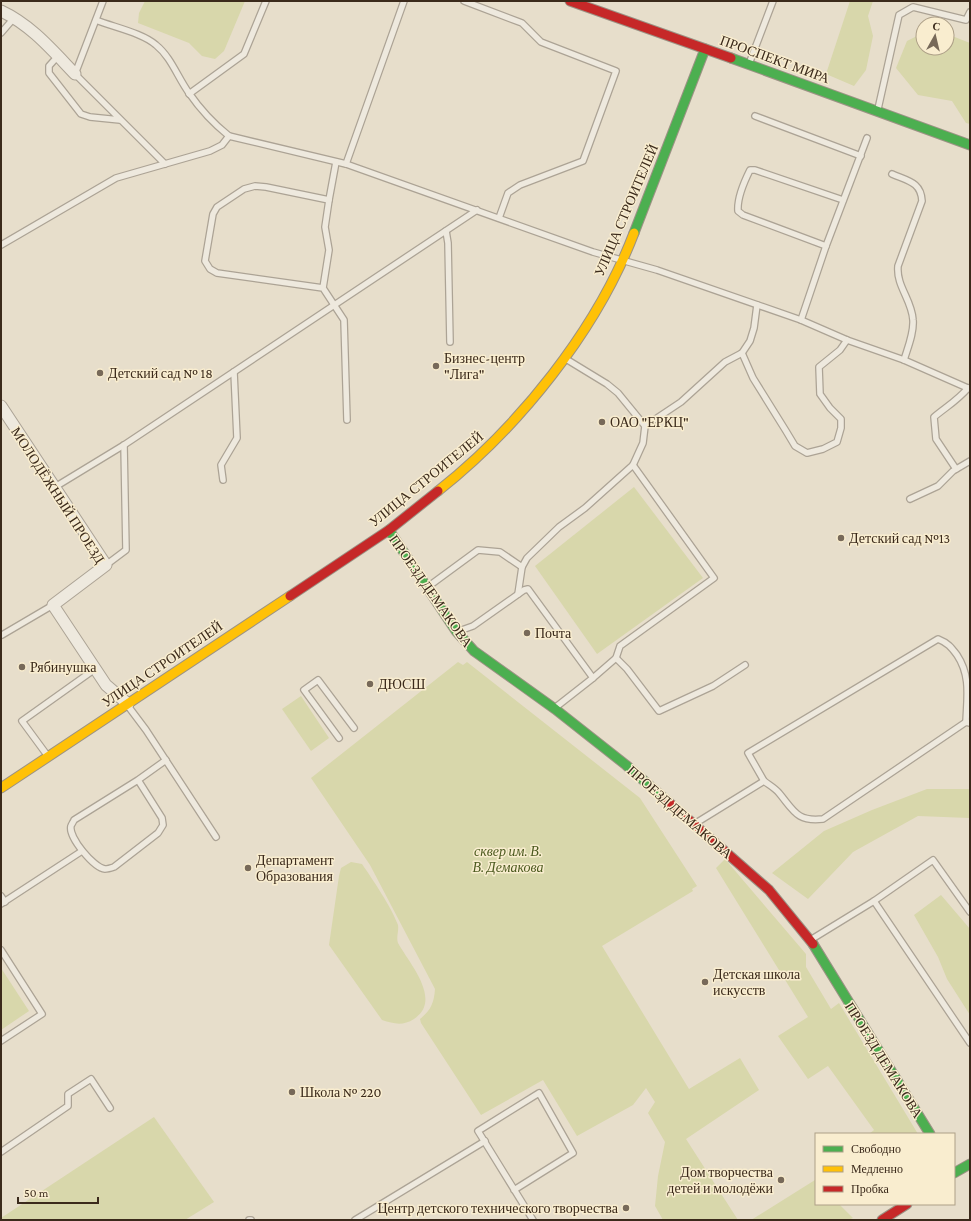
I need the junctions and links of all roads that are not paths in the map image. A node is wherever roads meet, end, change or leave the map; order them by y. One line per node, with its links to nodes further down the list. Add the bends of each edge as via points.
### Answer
1 (103, 1): 10 (lane)
2 (266, 1): 16 (lane, via 244,54)
3 (404, 1): 26 (lane)
4 (464, 1): 31 (lane, via 522,23 541,42 616,71 584,161 520,185 508,193)
5 (570, 1): 12 (street, ПРОСПЕКТ МИРА)
6 (773, 1): 14 (lane)
7 (1, 11): 9 (street)
8 (970, 12): 17 (lane, via 966,20 913,7 898,15)
9 (14, 17): 11 (lane); 13 (street, via 30,28)
10 (96, 20): 15 (lane); 16 (lane, via 148,39 156,45 164,53)
11 (1, 33)
12 (705, 49): 14 (street, ПРОСПЕКТ МИРА); 35 (street, УЛИЦА СТРОИТЕЛЕЙ)
13 (58, 56): 15 (street); 19 (lane, via 49,66 49,73 81,114)
14 (749, 64): 17 (street, ПРОСПЕКТ МИРА)
15 (74, 74): 19 (lane)
16 (189, 94): 20 (lane, via 217,127)
17 (878, 112): 22 (street, ПРОСПЕКТ МИРА)
18 (755, 116): 23 (lane)
19 (120, 120): 25 (lane)
20 (229, 136): 24 (lane); 25 (lane, via 222,145 210,151)
21 (867, 138): 23 (lane)
22 (970, 145)
23 (861, 156): 29 (lane)
24 (336, 162): 26 (lane); 28 (lane)
25 (165, 164): 33 (lane, via 116,178)
26 (346, 164): 30 (lane)
27 (892, 174): 44 (lane, via 916,184 922,196 898,266 899,284 913,319)
28 (329, 200): 36 (lane, via 325,227 329,250); 36 (lane, via 266,187 244,189 217,207 213,214 205,261 210,269 217,273)
29 (843, 200): 34 (lane); 34 (lane, via 755,170 750,170 747,176 737,204 738,211 743,216)
30 (477, 210): 31 (lane); 32 (lane)
31 (499, 218): 35 (lane)
32 (446, 231): 37 (lane); 41 (lane)
33 (1, 245)
34 (826, 246): 39 (lane)
35 (623, 262): 38 (lane, via 657,270); 43 (street, УЛИЦА СТРОИТЕЛЕЙ, via 599,305)
36 (323, 288): 37 (lane)
37 (334, 304): 45 (lane); 48 (lane, via 344,320)
38 (756, 305): 39 (lane); 42 (lane, via 754,328 750,341)
39 (801, 320): 40 (lane)
40 (847, 340): 42 (lane, via 840,350 819,367 820,394 841,419 837,442 823,450 807,453 795,446 753,378); 44 (lane)
41 (450, 342)
42 (742, 353): 49 (lane, via 725,362 681,402)
43 (564, 358): 49 (lane, via 607,384); 57 (street, УЛИЦА СТРОИТЕЛЕЙ, via 497,440 456,477)
44 (904, 360): 46 (lane)
45 (234, 372): 50 (lane); 54 (lane, via 237,438 221,464)
46 (969, 388): 53 (lane, via 960,399 934,417 936,439)
47 (1, 406): 55 (street, МОЛОДЁЖНЫЙ ПРОЕЗД)
48 (347, 420)
49 (644, 426): 52 (lane, via 642,443)
50 (124, 445): 55 (lane); 58 (lane, via 126,550)
51 (970, 461): 53 (lane)
52 (633, 465): 59 (lane, via 585,508 559,527 527,558); 65 (lane, via 714,578 620,646)
53 (956, 469): 56 (lane, via 938,486)
54 (223, 480)
55 (55, 487): 58 (street, МОЛОДЁЖНЫЙ ПРОЕЗД)
56 (910, 499)
57 (388, 530): 60 (street, ПРОЕЗД ДЕМАКОВА); 69 (street, УЛИЦА СТРОИТЕЛЕЙ)
58 (106, 566): 62 (street, МОЛОДЁЖНЫЙ ПРОЕЗД)
59 (522, 567): 60 (lane, via 500,552 478,550); 61 (lane)
60 (428, 587): 63 (street, ПРОЕЗД ДЕМАКОВА)
61 (518, 594): 63 (lane, via 473,626); 68 (lane, via 528,589)
62 (53, 605): 64 (lane); 67 (street)
63 (456, 631): 70 (street, ПРОЕЗД ДЕМАКОВА, via 474,652)
64 (2, 635)
65 (616, 658): 66 (lane, via 659,712 713,686); 68 (lane)
66 (745, 665)
67 (95, 669): 69 (street, via 106,685); 74 (lane, via 22,720)
68 (593, 678): 70 (lane)
69 (128, 704): 74 (street, УЛИЦА СТРОИТЕЛЕЙ); 75 (lane)
70 (555, 709): 79 (street, ПРОЕЗД ДЕМАКОВА)
71 (968, 722): 77 (lane, via 823,818 804,819 794,812 778,791); 77 (lane, via 968,678 964,665 948,643 938,639 748,753)
72 (354, 728): 73 (lane, via 318,680 304,690)
73 (339, 738)
74 (48, 757): 78 (street, УЛИЦА СТРОИТЕЛЕЙ)
75 (166, 760): 76 (lane); 80 (lane)
76 (138, 780): 81 (lane, via 74,820 71,831); 81 (lane, via 162,818 163,825 158,833 114,867 106,869 97,866)
77 (764, 781): 79 (lane)
78 (1, 788)
79 (695, 824): 86 (street, ПРОЕЗД ДЕМАКОВА, via 769,890)
80 (216, 837)
81 (82, 851): 84 (lane)
82 (1, 896): 84 (lane)
83 (874, 901): 85 (lane, via 933,860); 86 (lane); 89 (lane)
84 (3, 903)
85 (970, 912)
86 (810, 940): 91 (street, ПРОЕЗД ДЕМАКОВА)
87 (1, 950): 88 (lane, via 42,1014)
88 (1, 1041)
89 (970, 1043)
90 (110, 1108): 93 (lane, via 91,1080 68,1094 68,1106)
91 (929, 1133)
92 (485, 1141): 96 (lane); 96 (lane, via 478,1131 539,1093 573,1153); 98 (lane)
93 (1, 1152)
94 (970, 1164): 95 (street)
95 (955, 1172)
96 (514, 1190): 99 (lane)
97 (905, 1205): 100 (street)
98 (355, 1220)
99 (532, 1220)
100 (882, 1220)

